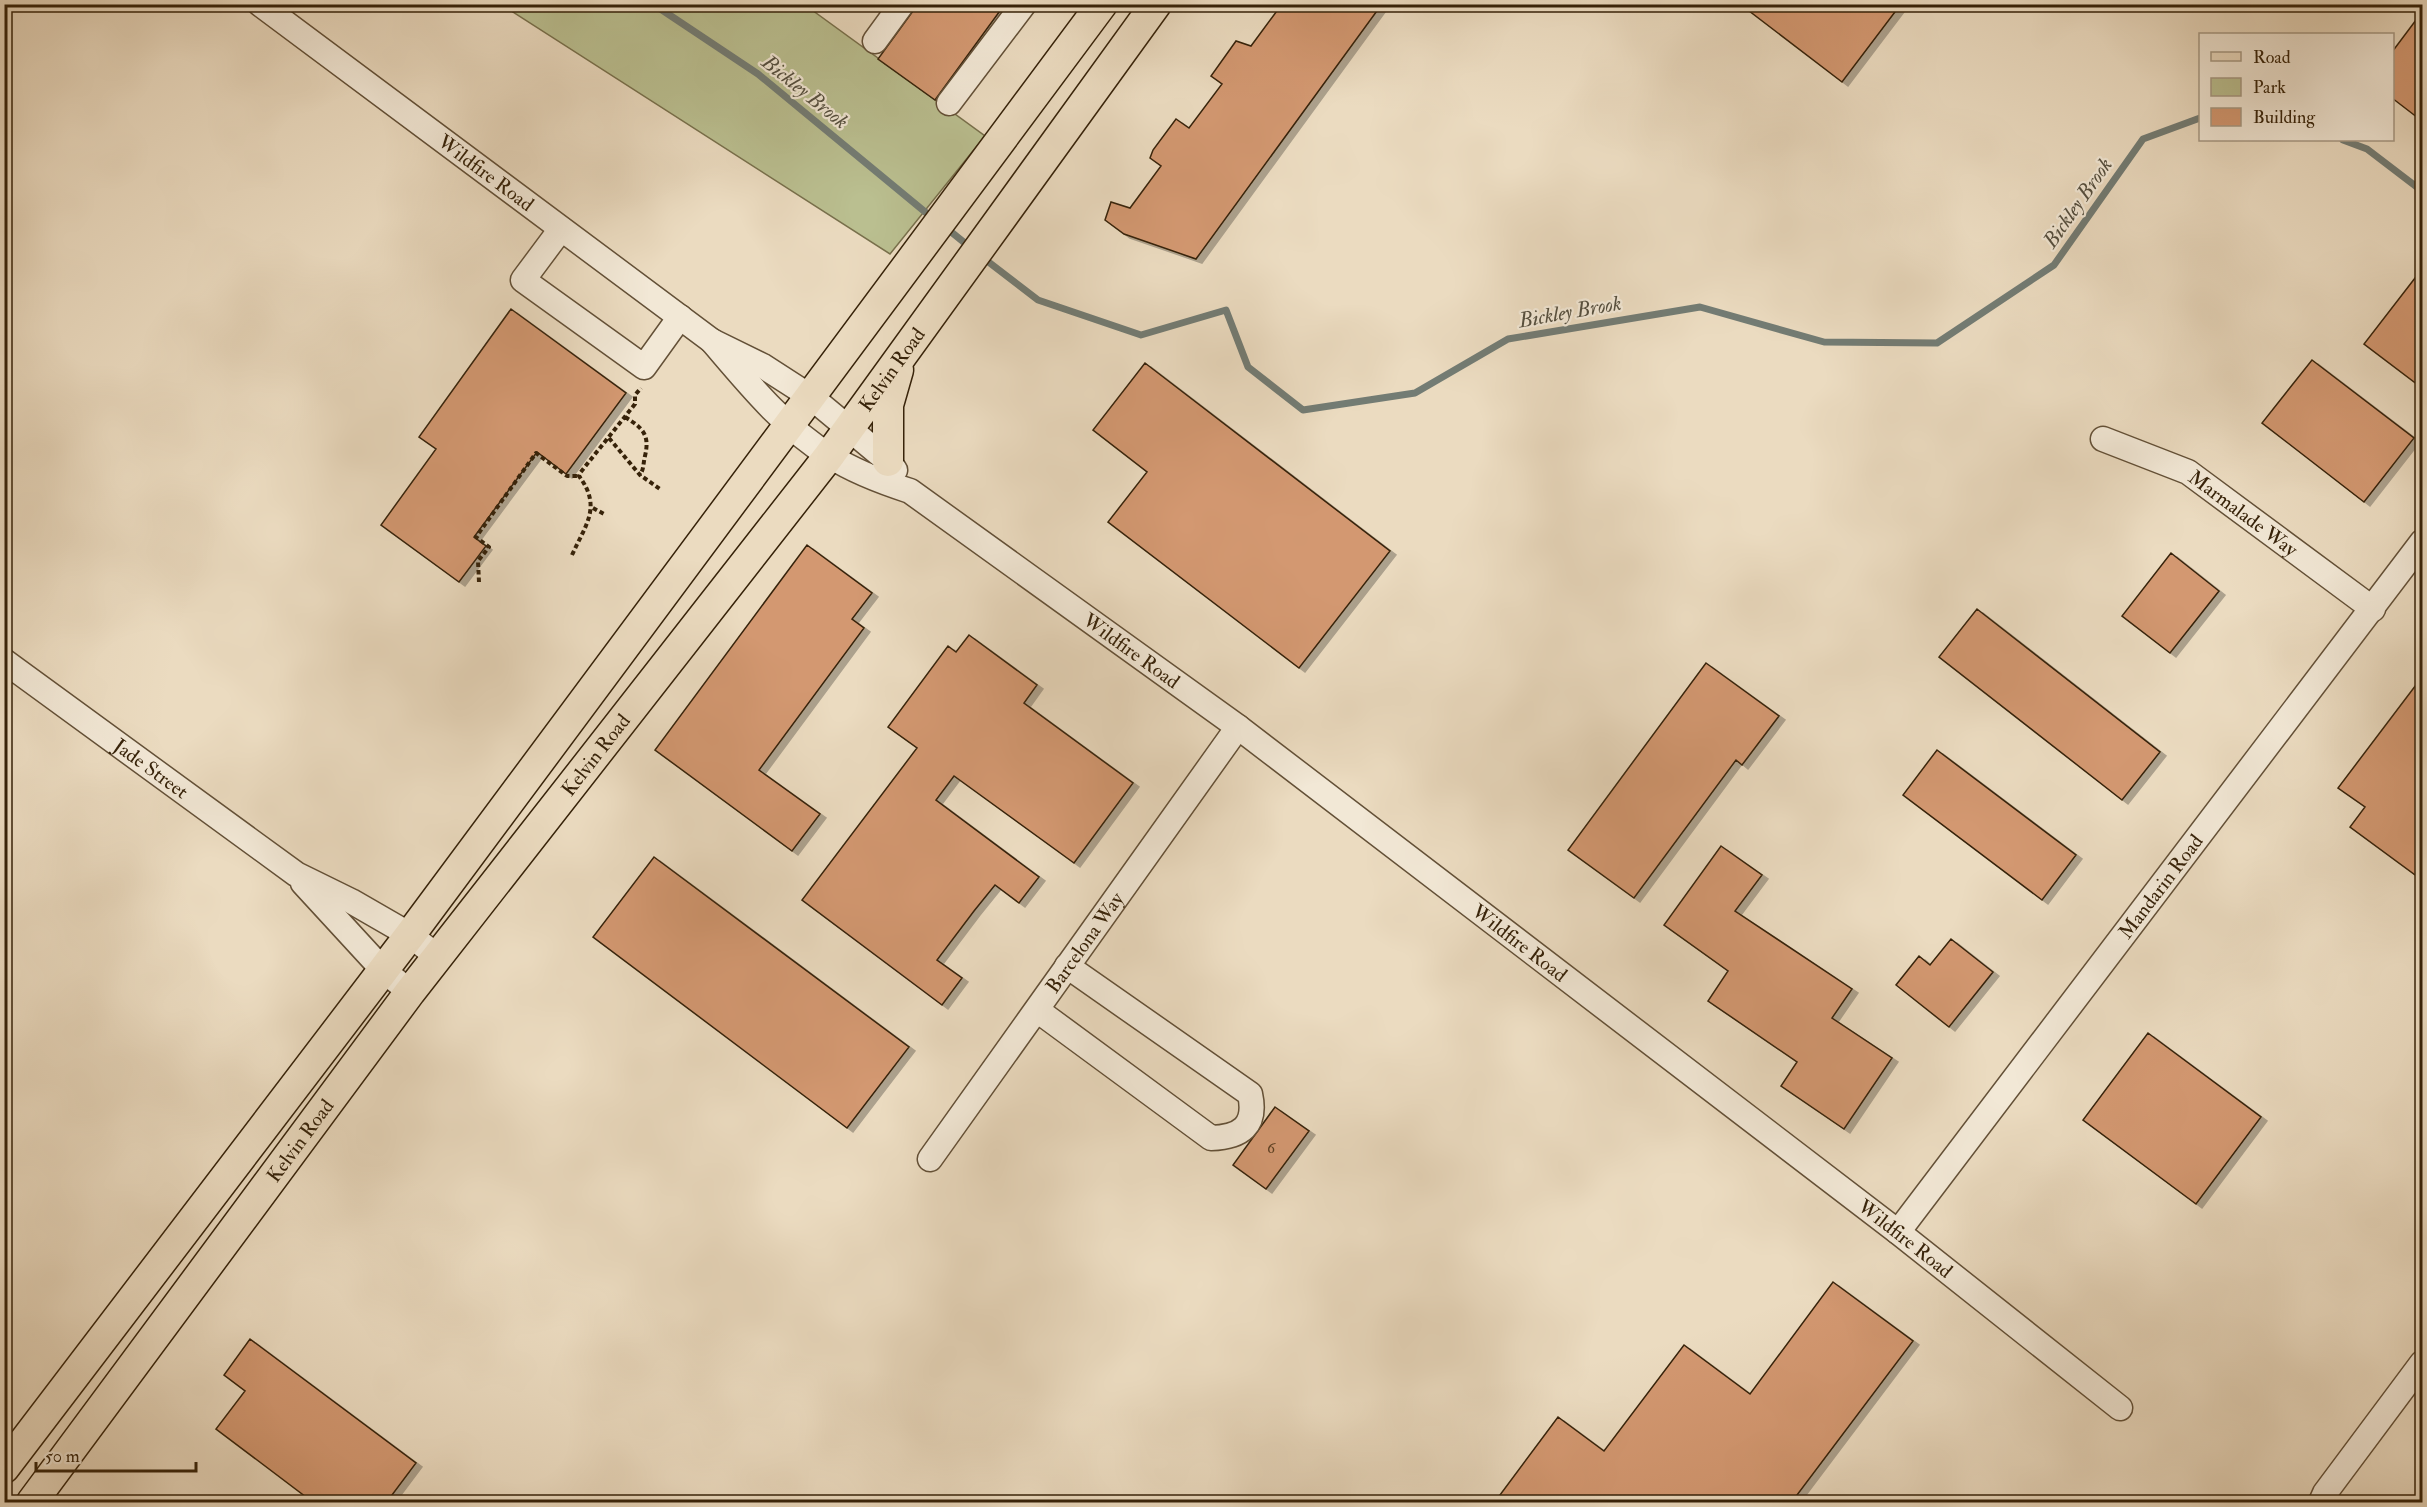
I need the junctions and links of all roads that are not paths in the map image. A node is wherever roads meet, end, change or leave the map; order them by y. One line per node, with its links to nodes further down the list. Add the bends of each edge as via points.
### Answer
1 (260, 4): 8 (street, Wildfire Road)
2 (1024, 4): 7 (street)
3 (1102, 4): 12 (main road, Kelvin Road)
4 (1156, 4): 11 (main road, Kelvin Road)
5 (900, 5): 6 (street)
6 (875, 41)
7 (949, 103)
8 (561, 229): 9 (street, Wildfire Road); 9 (street, via 523,280 644,367)
9 (680, 317): 10 (street, Wildfire Road)
10 (712, 341): 12 (street, Wildfire Road, via 763,366); 13 (street, Wildfire Road)
11 (902, 356): 14 (main road, Kelvin Road); 17 (main road, via 888,405)
12 (811, 397): 13 (main road, Kelvin Road); 14 (street, Wildfire Road)
13 (790, 425): 16 (street, Wildfire Road); 24 (main road, Kelvin Road)
14 (849, 427): 16 (main road, Kelvin Road); 17 (street, Wildfire Road)
15 (2103, 439): 20 (street, Marmalade Way, via 2188,472)
16 (829, 456): 18 (street, Wildfire Road, via 869,477); 25 (main road, Kelvin Road)
17 (888, 461): 18 (street, Wildfire Road)
18 (910, 491): 22 (street, Wildfire Road)
19 (2422, 542): 20 (street, Mandarin Road)
20 (2373, 609): 33 (street, Mandarin Road)
21 (4, 661): 23 (street, Jade Street)
22 (1238, 727): 26 (street, Barcelona Way); 33 (street, Wildfire Road)
23 (296, 874): 24 (street, Jade Street); 27 (street, Jade Street)
24 (410, 935): 25 (street, Jade Street); 27 (main road, Kelvin Road)
25 (438, 957): 28 (main road, Kelvin Road)
26 (1067, 966): 29 (street, Barcelona Way); 29 (street, via 1250,1094 1253,1109 1247,1126 1231,1137 1211,1137)
27 (383, 970): 28 (street, Jade Street); 32 (main road, Kelvin Road)
28 (410, 992): 30 (main road, Kelvin Road)
29 (1037, 1010): 31 (street, Barcelona Way)
30 (289, 1155): 32 (main road, via 274,1147 262,1149); 37 (main road, Kelvin Road)
31 (930, 1160)
32 (230, 1171): 36 (main road, Kelvin Road)
33 (1898, 1232): 35 (street, Wildfire Road)
34 (2422, 1362): 38 (street)
35 (2120, 1408)
36 (4, 1468)
37 (32, 1503)
38 (2321, 1503)

